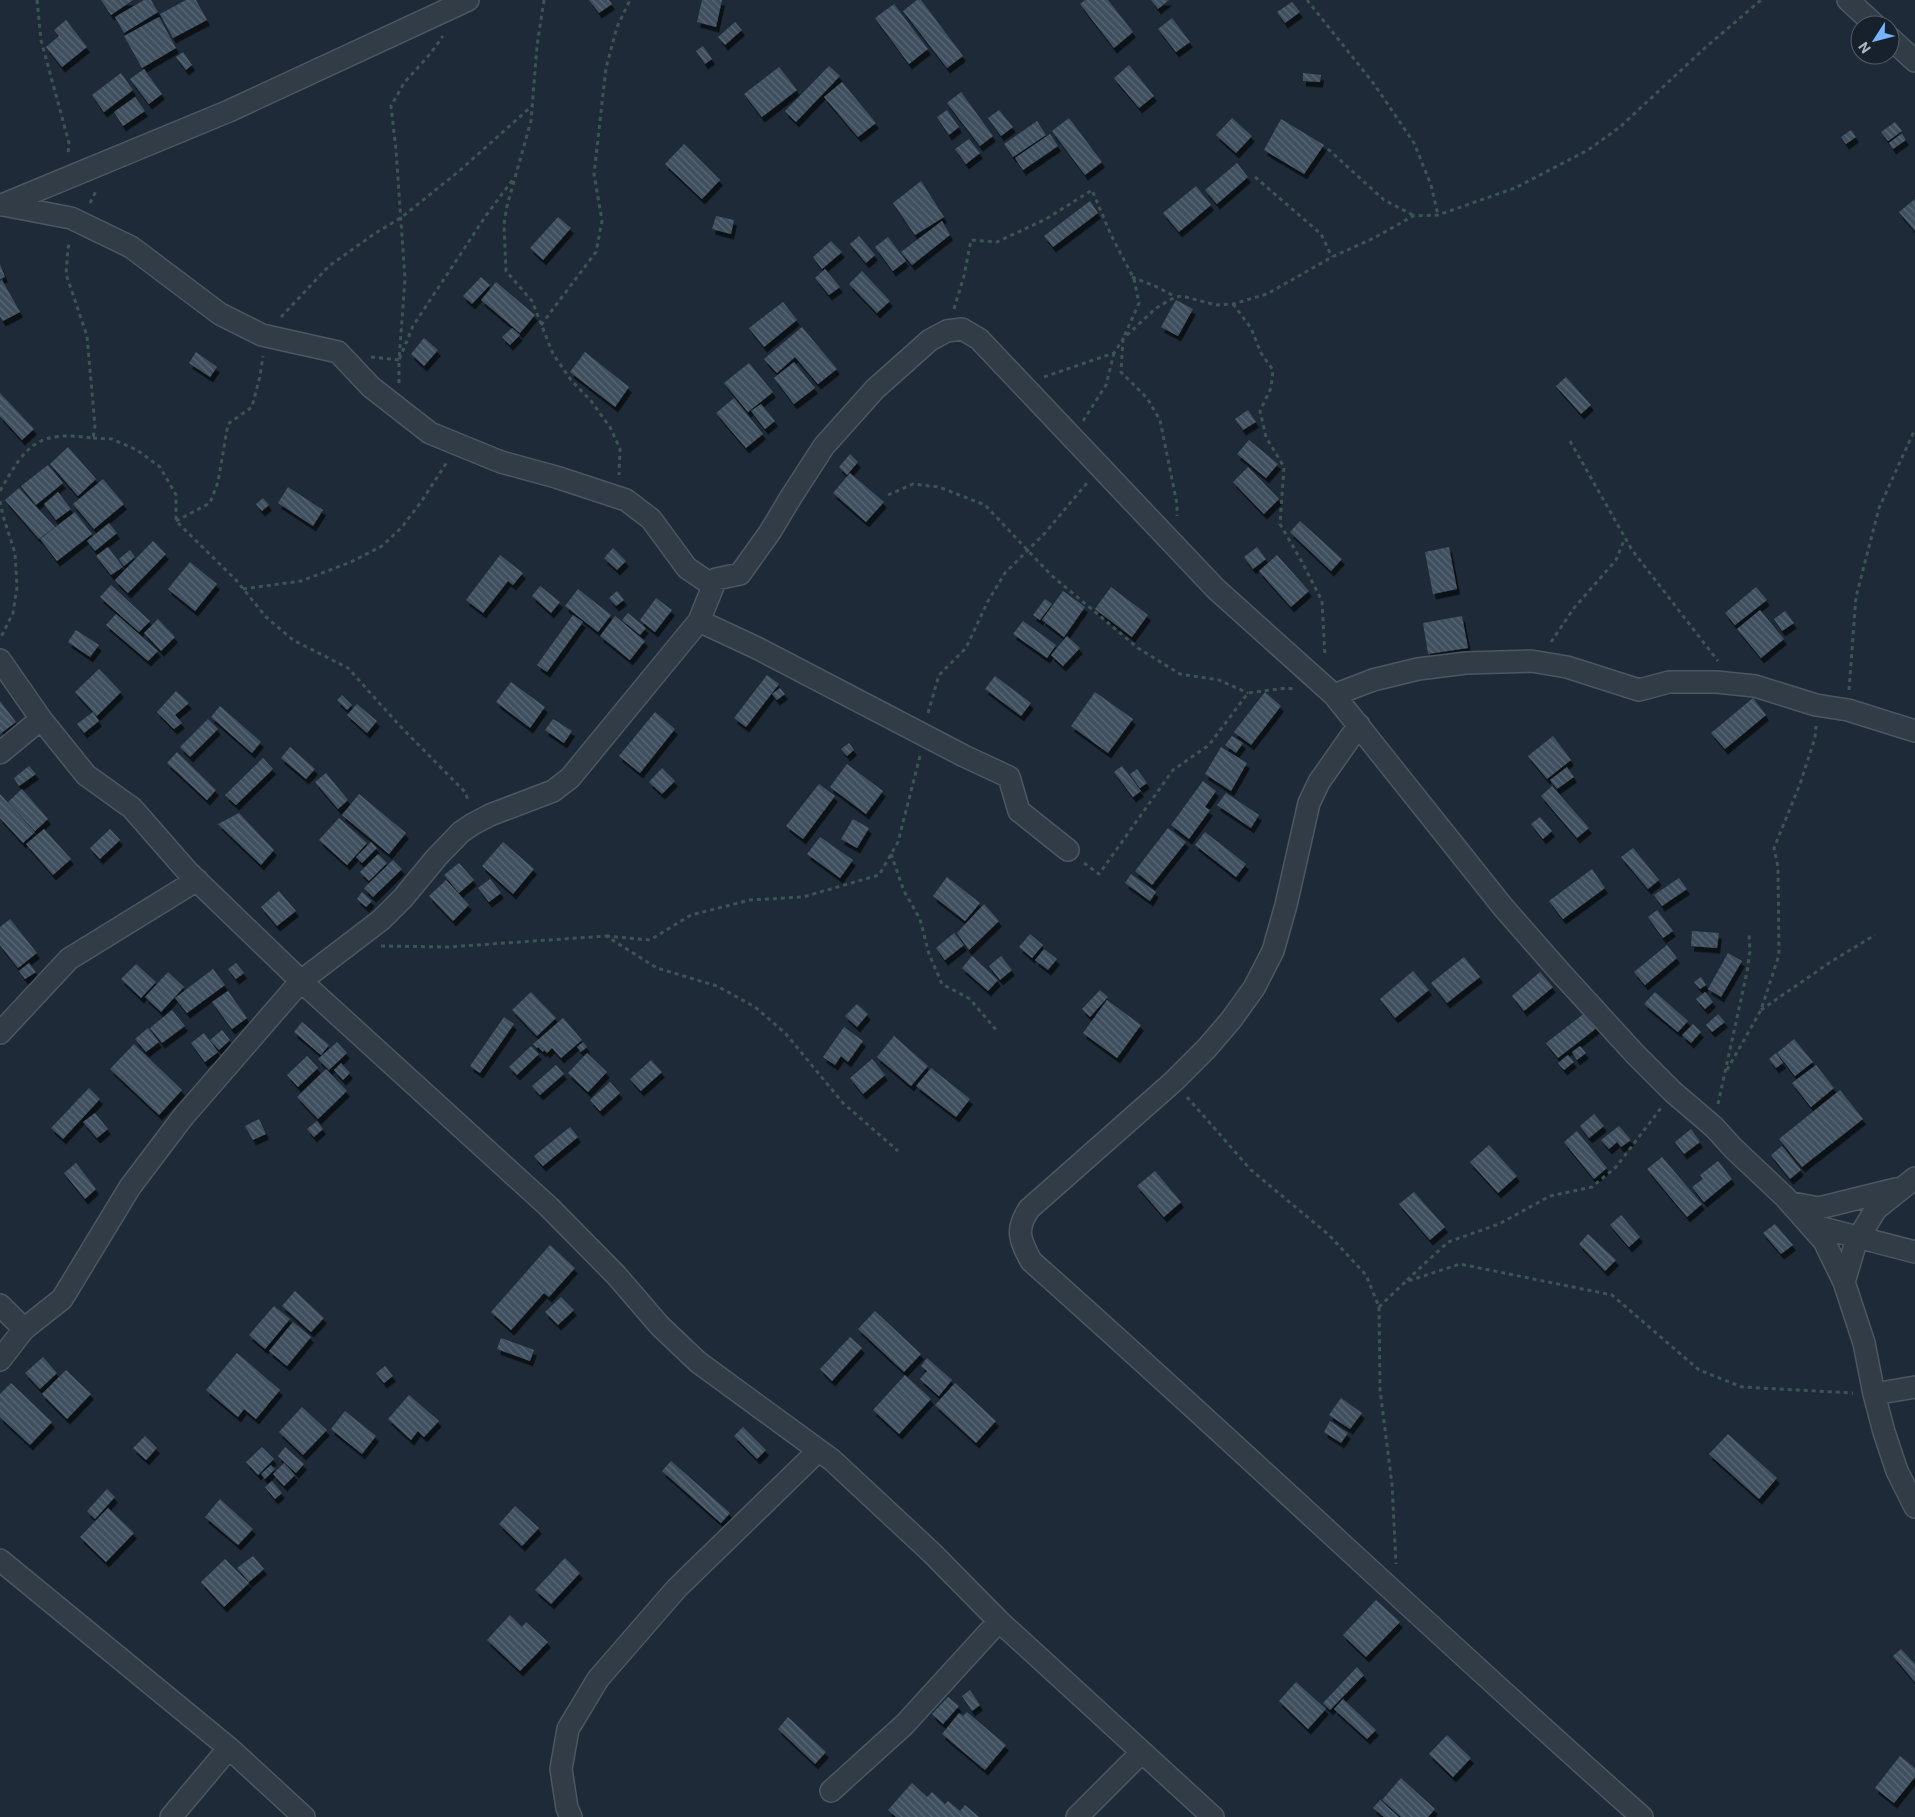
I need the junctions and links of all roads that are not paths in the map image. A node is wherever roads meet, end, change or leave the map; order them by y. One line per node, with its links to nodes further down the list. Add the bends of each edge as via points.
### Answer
1 (468, 0): 6 (street, via 229,111)
2 (1848, 0): 3 (street)
3 (1864, 15)
4 (1900, 47): 5 (street)
5 (1915, 61)
6 (1, 205): 7 (street, via 72,218 131,247 220,314 269,336 338,352 371,387 430,433 501,462 626,500 651,519 687,568 712,585)
7 (716, 579): 8 (street); 10 (street, via 740,574 824,446 876,389 930,340 947,331 962,329 978,339 1216,589)
8 (699, 621): 15 (street, via 1009,778 1020,811); 17 (street, via 570,778 553,790 461,832 386,915)
9 (0, 660): 11 (street)
10 (1334, 695): 12 (street); 13 (street, via 1373,680 1418,669 1466,663 1531,661 1567,667 1639,690 1669,682 1755,686 1816,705 1848,710)
11 (41, 719): 14 (street); 16 (street, via 86,775 132,808)
12 (1359, 725): 20 (street, via 1503,907 1622,1041); 42 (street, via 1319,782 1309,803 1273,951 1254,988 1207,1048 1174,1081 1029,1209 1022,1218 1019,1233 1032,1261)
13 (1915, 732)
14 (0, 753)
15 (1068, 850)
16 (197, 880): 17 (street); 18 (street, via 69,959)
17 (301, 981): 26 (street, via 183,1117 130,1186 62,1299); 30 (street, via 549,1207 698,1362)
18 (0, 1033)
19 (1910, 1182): 20 (street, via 1818,1208); 22 (street, via 1876,1209)
20 (1792, 1204): 21 (street)
21 (1811, 1225): 22 (street); 24 (street, via 1824,1241)
22 (1859, 1237): 23 (street); 24 (street)
23 (1915, 1252)
24 (1844, 1282): 29 (street, via 1864,1342)
25 (0, 1305): 26 (street)
26 (24, 1329): 27 (street)
27 (0, 1360)
28 (1915, 1387): 29 (street)
29 (1874, 1394): 31 (street, via 1897,1470)
30 (818, 1451): 33 (street, via 832,1460 932,1553); 39 (street, via 677,1588 598,1679 568,1729 561,1769)
31 (1915, 1507)
32 (0, 1560): 34 (street)
33 (999, 1621): 35 (street); 36 (street, via 904,1725)
34 (229, 1748): 37 (street); 38 (street)
35 (1142, 1752): 40 (street); 41 (street)
36 (831, 1791)
37 (171, 1817)
38 (304, 1817)
39 (571, 1817)
40 (1077, 1817)
41 (1213, 1817)
42 (1642, 1817)

